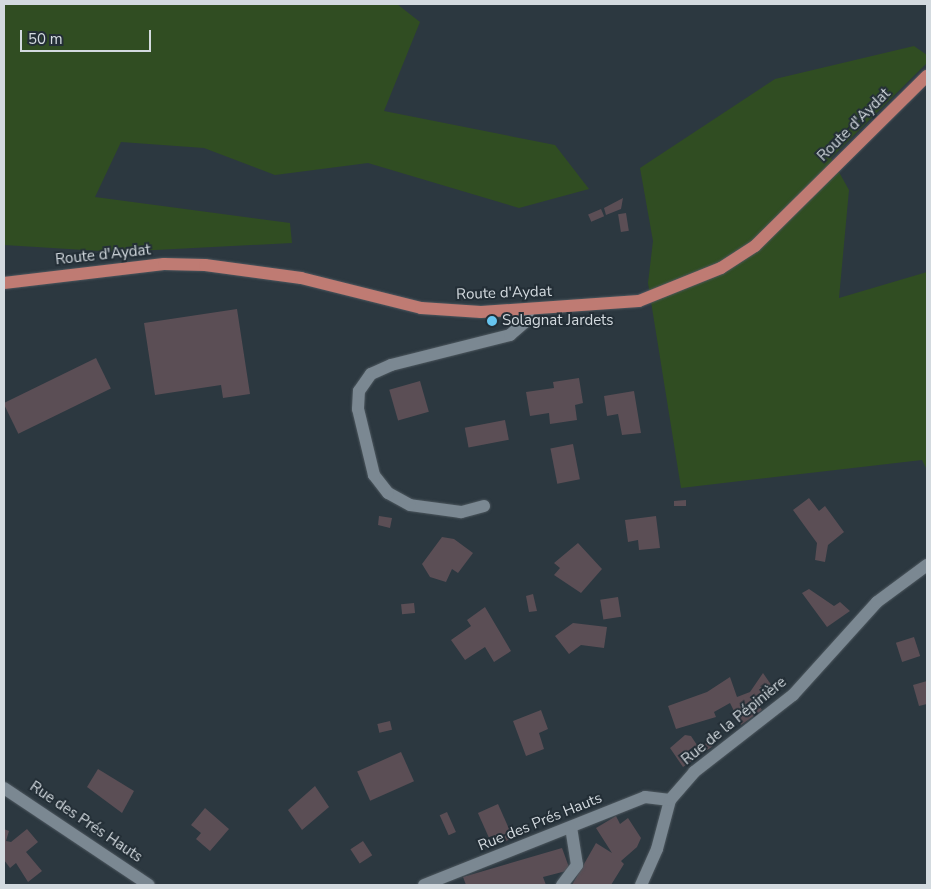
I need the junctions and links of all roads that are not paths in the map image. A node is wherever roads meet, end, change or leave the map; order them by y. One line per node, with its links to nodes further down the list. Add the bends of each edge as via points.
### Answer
1 (927, 76): 3 (main road, Route d'Aydat, via 785,219 721,268 639,301)
2 (4, 283): 3 (main road, Route d'Aydat, via 164,264 206,264 301,278 422,308)
3 (529, 310): 4 (street, via 525,322 510,335 391,365 371,374 359,391 358,409 374,475 388,493 410,505 461,512)
4 (484, 506)
5 (927, 565): 7 (street, Rue de la Pépinière, via 877,602 793,695 694,772)
6 (4, 788): 9 (street, Rue des Prés Hauts)
7 (670, 800): 8 (street, Rue des Prés Hauts, via 645,797); 12 (street, Rue de la Pépinière, via 658,850)
8 (571, 827): 10 (street, Rue des Prés Hauts); 11 (street, via 577,865)
9 (142, 883)
10 (424, 885)
11 (562, 885)
12 (641, 885)

